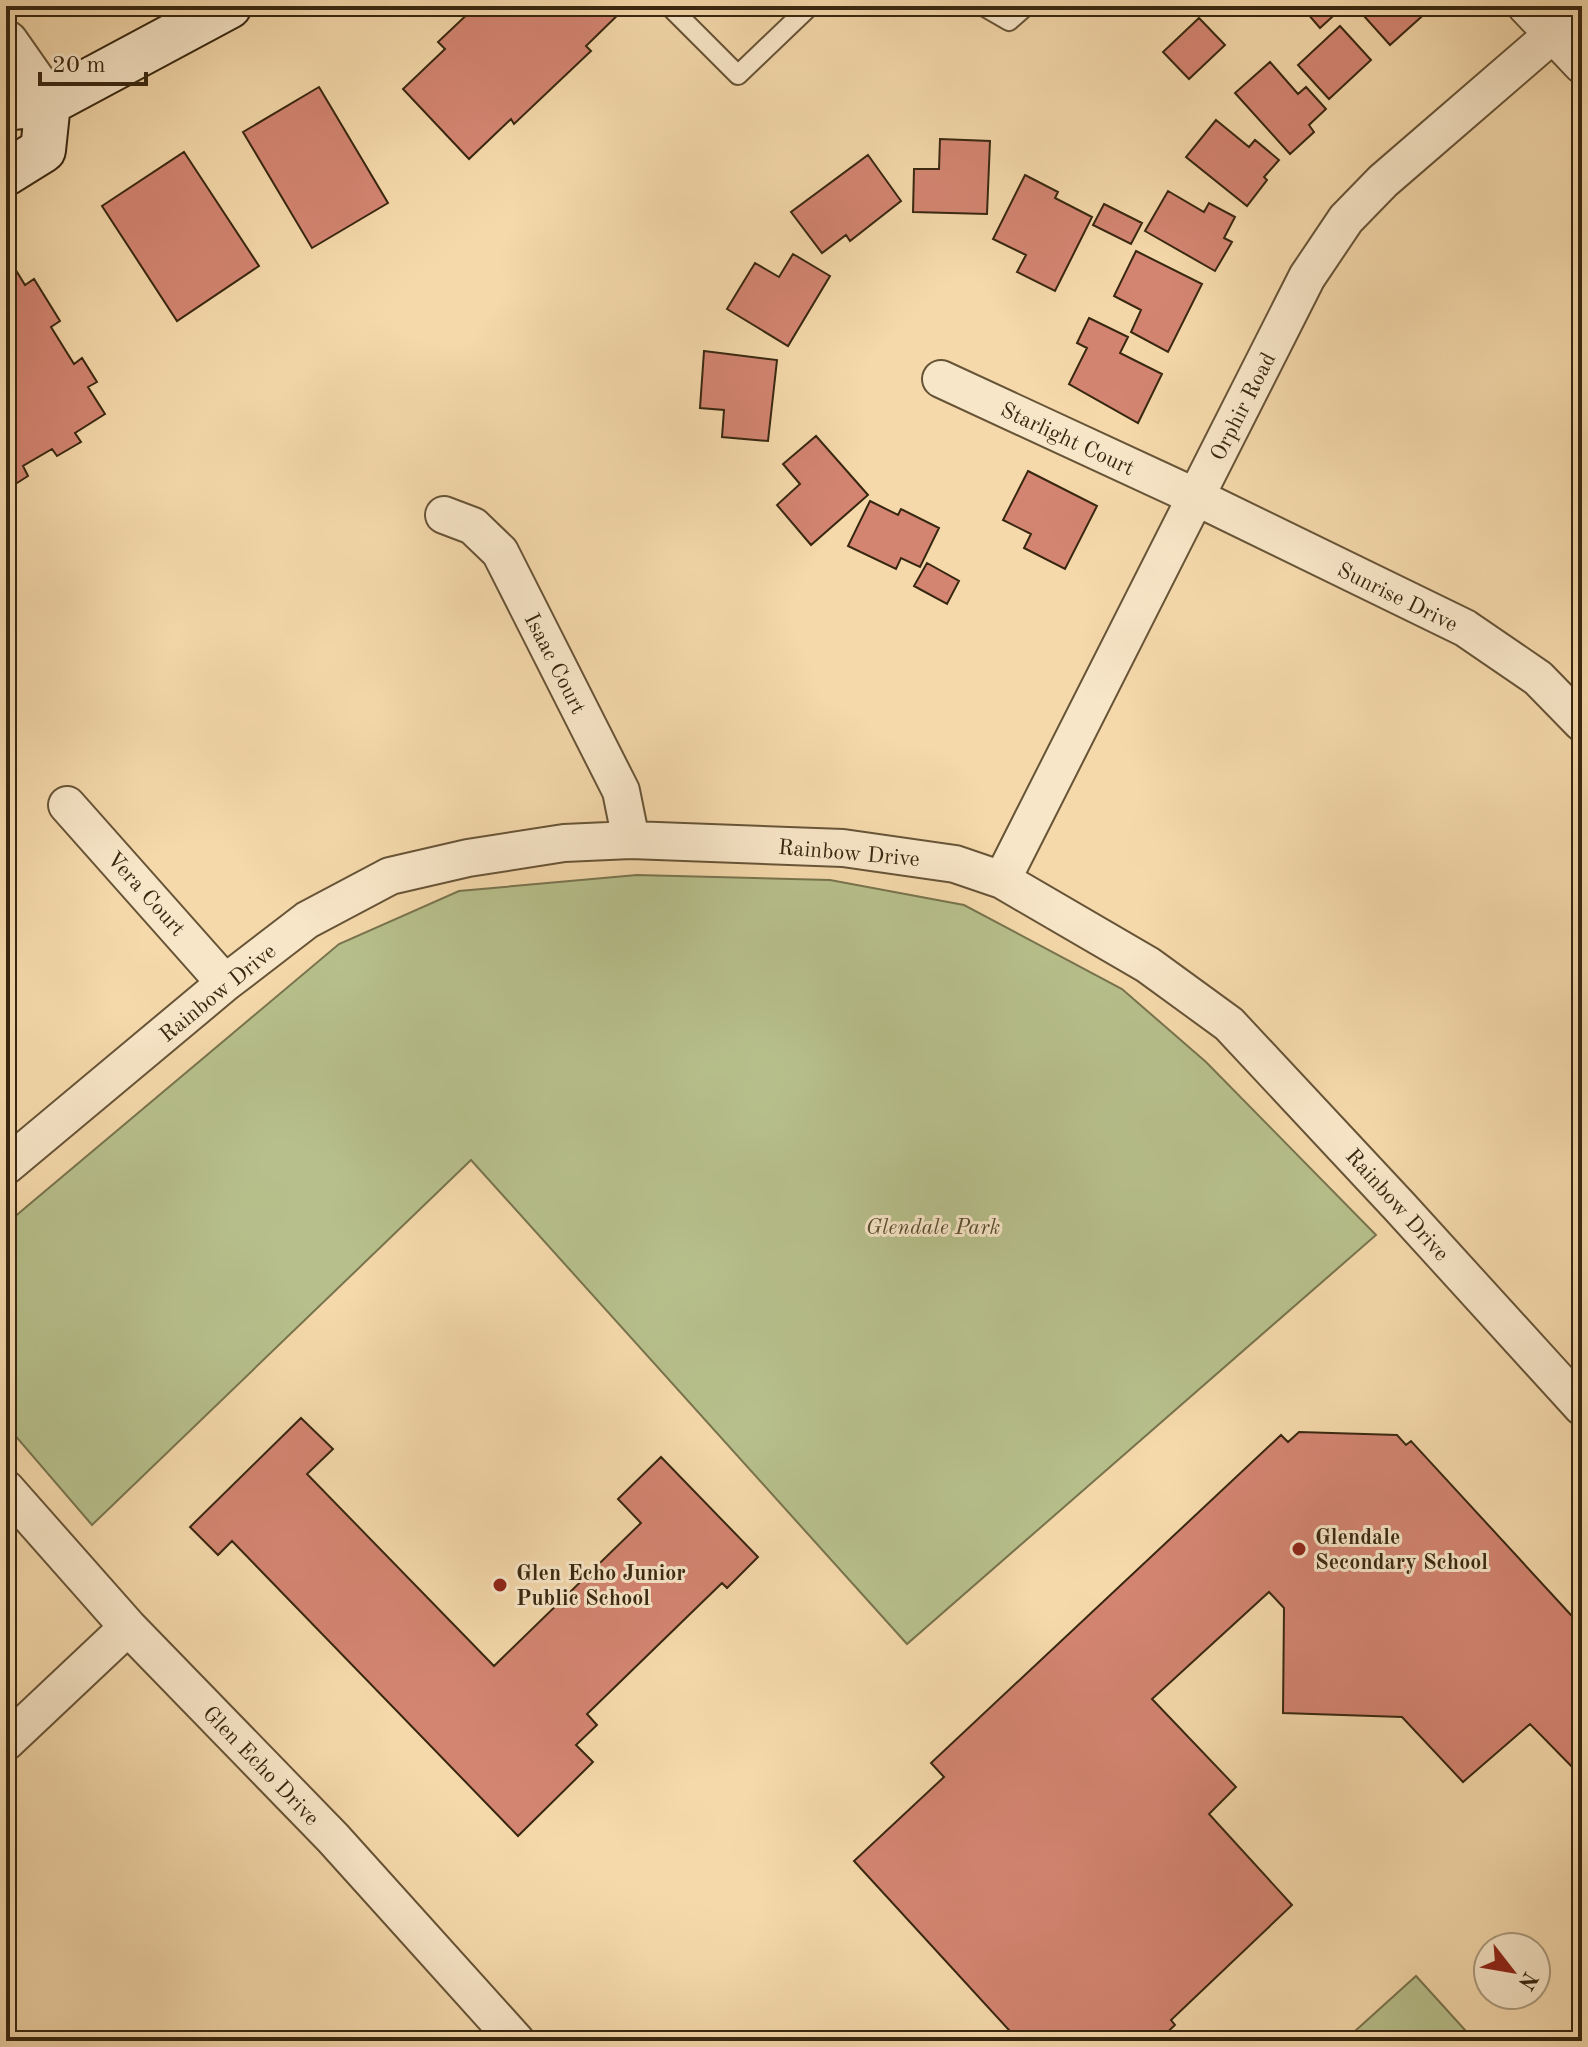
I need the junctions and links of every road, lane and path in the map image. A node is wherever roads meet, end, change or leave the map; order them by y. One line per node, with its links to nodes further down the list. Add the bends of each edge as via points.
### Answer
1 (229, 6): 11 (main road)
2 (669, 6): 3 (lane, via 738,75)
3 (810, 6)
4 (983, 6): 5 (lane, via 1009,21)
5 (1026, 6)
6 (1526, 6): 8 (street)
7 (1582, 9): 8 (street, Orphir Road)
8 (1554, 34): 10 (street); 14 (street, Orphir Road, via 1346,219 1307,277)
9 (6, 43): 11 (main road)
10 (1582, 65)
11 (27, 105): 12 (main road, via 43,150)
12 (6, 173)
13 (941, 379): 14 (street, Starlight Court)
14 (1196, 497): 16 (street, Sunrise Drive, via 1465,628 1538,678); 19 (street, Orphir Road)
15 (444, 515): 18 (street, Isaac Court, via 473,526 500,552 621,791)
16 (1582, 723)
17 (67, 805): 20 (street, Vera Court)
18 (631, 840): 19 (street, Rainbow Drive, via 843,848 955,864); 20 (street, Rainbow Drive, via 523,849 390,876 307,920)
19 (1002, 880): 22 (street, Rainbow Drive, via 1148,965 1229,1024)
20 (225, 983): 21 (street, Rainbow Drive)
21 (6, 1166)
22 (1582, 1407)
23 (6, 1489): 24 (street, Glen Echo Drive)
24 (128, 1627): 25 (street); 26 (street, Glen Echo Drive, via 333,1838)
25 (6, 1742)
26 (516, 2041)

